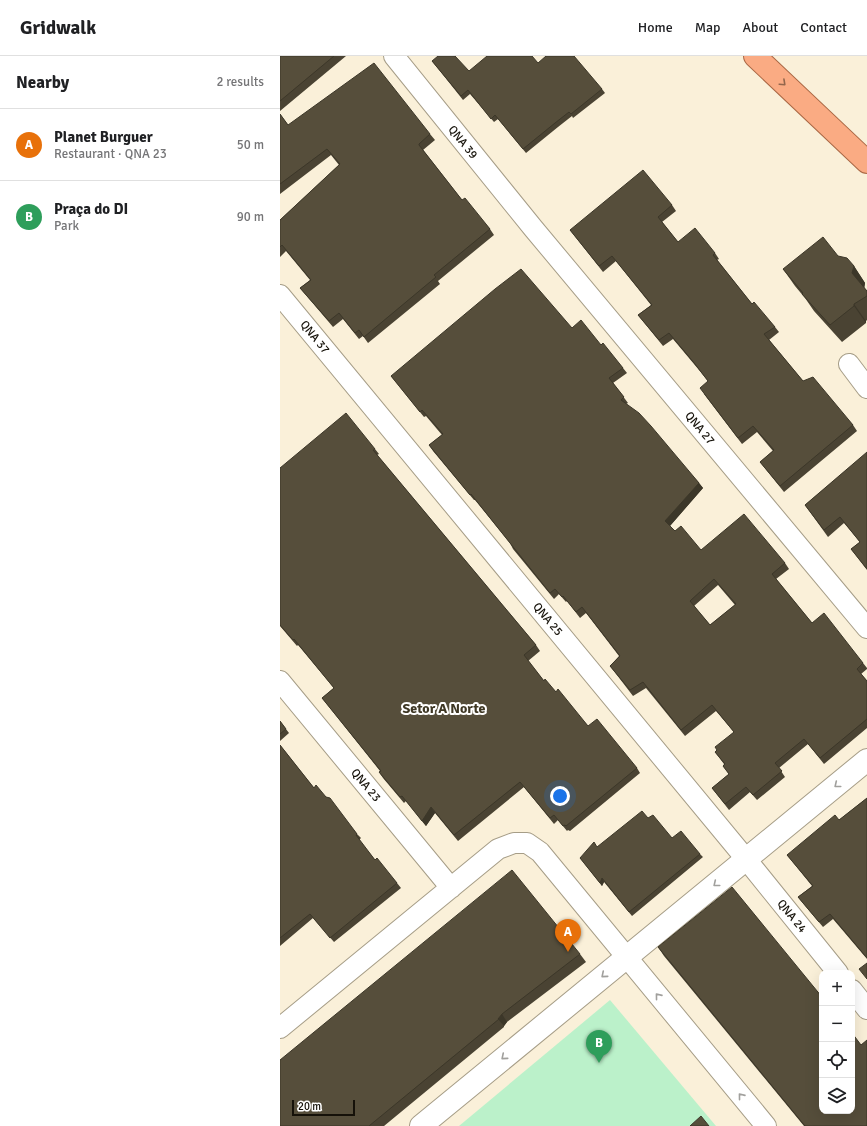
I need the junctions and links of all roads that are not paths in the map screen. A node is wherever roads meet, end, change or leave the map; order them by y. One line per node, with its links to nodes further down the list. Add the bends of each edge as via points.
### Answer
1 (394, 56): 4 (street, QNA 39)
2 (755, 56): 3 (highway, one-way to 3)
3 (867, 162)
4 (533, 228): 9 (street, QNA 27)
5 (280, 295): 7 (street, QNA 37)
6 (848, 364): 8 (street)
7 (349, 380): 12 (street, QNA 25)
8 (867, 388)
9 (867, 628)
10 (280, 681): 13 (street, QNA 23)
11 (867, 760): 12 (street, one-way to 12)
12 (746, 859): 14 (street, one-way to 14); 15 (street, QNA 24)
13 (451, 888): 14 (street, via 498,849 514,843 526,843 540,852); 18 (street)
14 (626, 957): 19 (street, one-way to 19); 20 (street, one-way to 14)
15 (836, 970)
16 (855, 994): 17 (street)
17 (867, 1009)
18 (280, 1028)
19 (421, 1126)
20 (766, 1126)

